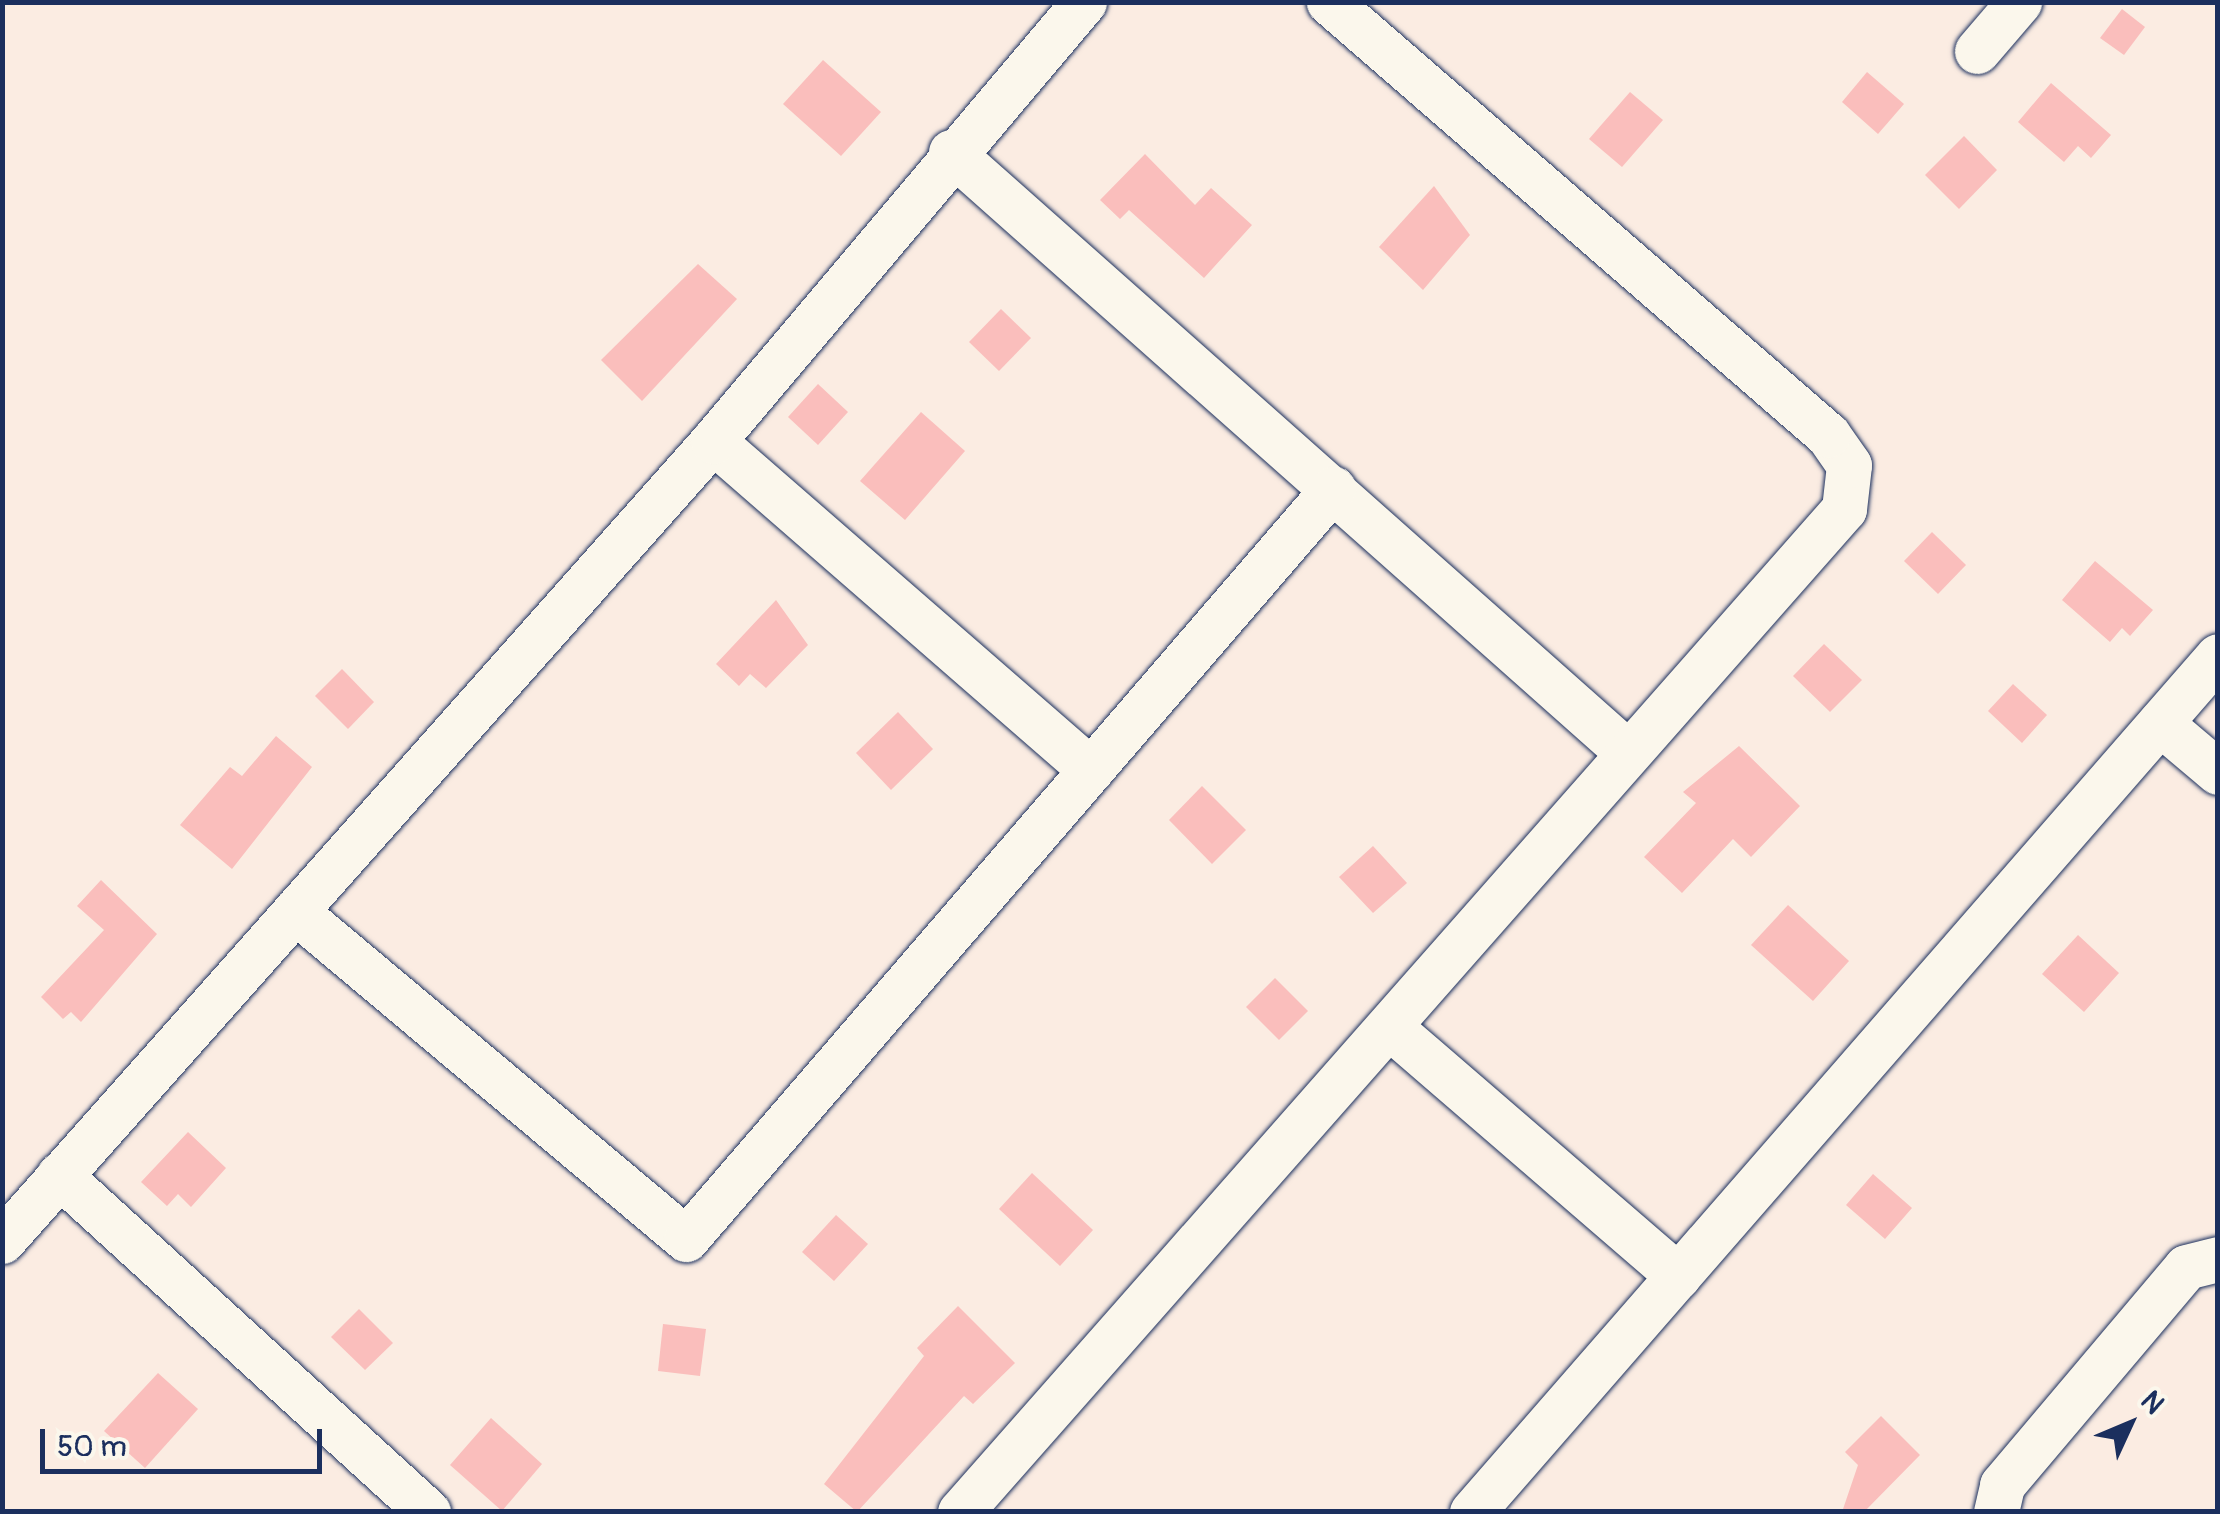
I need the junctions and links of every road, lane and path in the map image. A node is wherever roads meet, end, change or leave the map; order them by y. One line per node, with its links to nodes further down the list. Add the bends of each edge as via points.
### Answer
1 (1084, 2): 5 (street)
2 (1329, 2): 10 (street, via 1828,435 1849,465 1844,509)
3 (2019, 2): 4 (street)
4 (1977, 51)
5 (951, 152): 6 (street); 7 (street)
6 (713, 442): 11 (street); 13 (street)
7 (1333, 489): 10 (street); 11 (street)
8 (2218, 656): 9 (street)
9 (2160, 722): 12 (street); 18 (street)
10 (1626, 752): 14 (street)
11 (1091, 770): 13 (street, via 686,1239)
12 (2218, 772)
13 (296, 911): 15 (street)
14 (1392, 1029): 18 (street); 20 (street)
15 (58, 1175): 16 (street); 19 (street)
16 (2, 1241)
17 (2218, 1259): 22 (street, via 2186,1268 2002,1486)
18 (1678, 1276): 21 (street)
19 (428, 1512)
20 (960, 1512)
21 (1472, 1512)
22 (1996, 1512)

